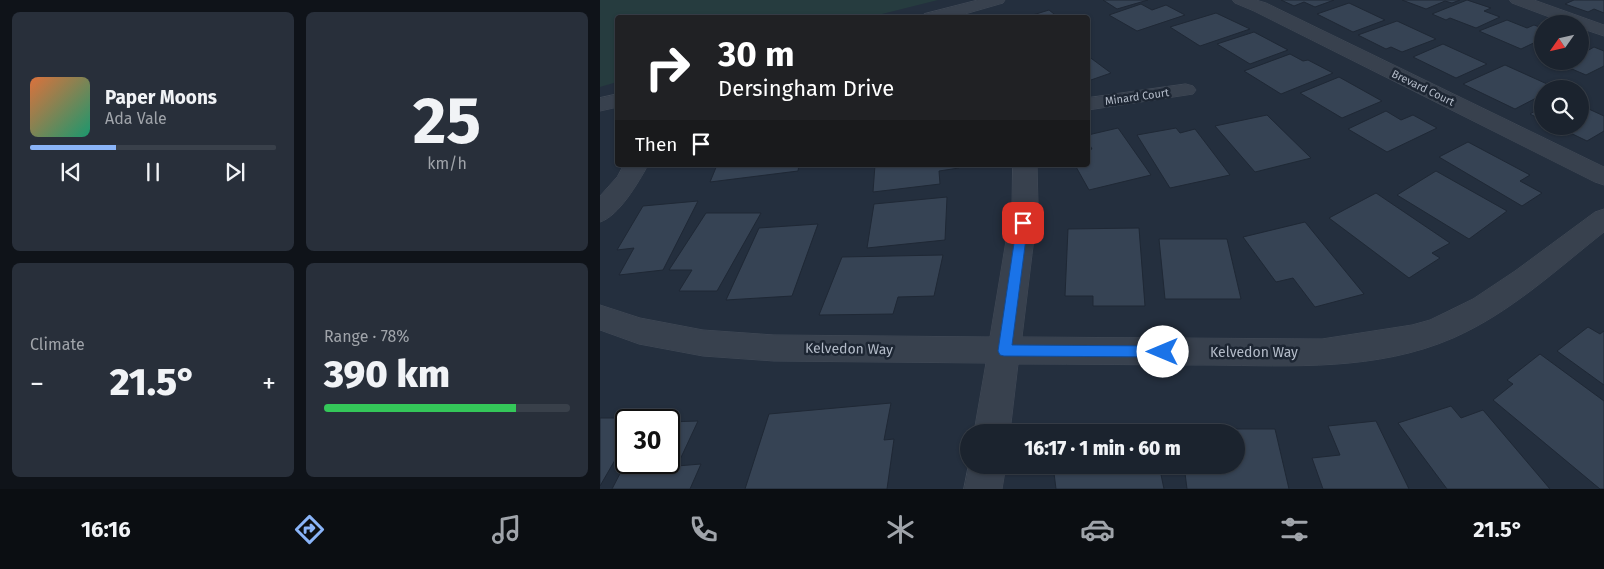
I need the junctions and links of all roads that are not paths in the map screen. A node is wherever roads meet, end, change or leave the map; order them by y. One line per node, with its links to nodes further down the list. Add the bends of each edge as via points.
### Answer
1 (997, 0): 4 (street)
2 (1241, 0): 12 (street, Brevard Court)
3 (1518, 0): 5 (street)
4 (943, 15)
5 (1604, 31)
6 (1186, 90): 8 (street, Minard Court)
7 (615, 101): 9 (street)
8 (1090, 104)
9 (600, 105)
10 (635, 167): 13 (street)
11 (1026, 167): 16 (street, via 1025,205)
12 (1604, 178)
13 (600, 213)
14 (1604, 218): 16 (street, Kelvedon Way, via 1482,309 1440,329 1388,344 1322,353)
15 (600, 317): 16 (street, Kelvedon Way, via 639,330 703,343 774,348)
16 (1004, 351): 17 (street)
17 (993, 424)
18 (986, 474): 19 (street)
19 (983, 489)

